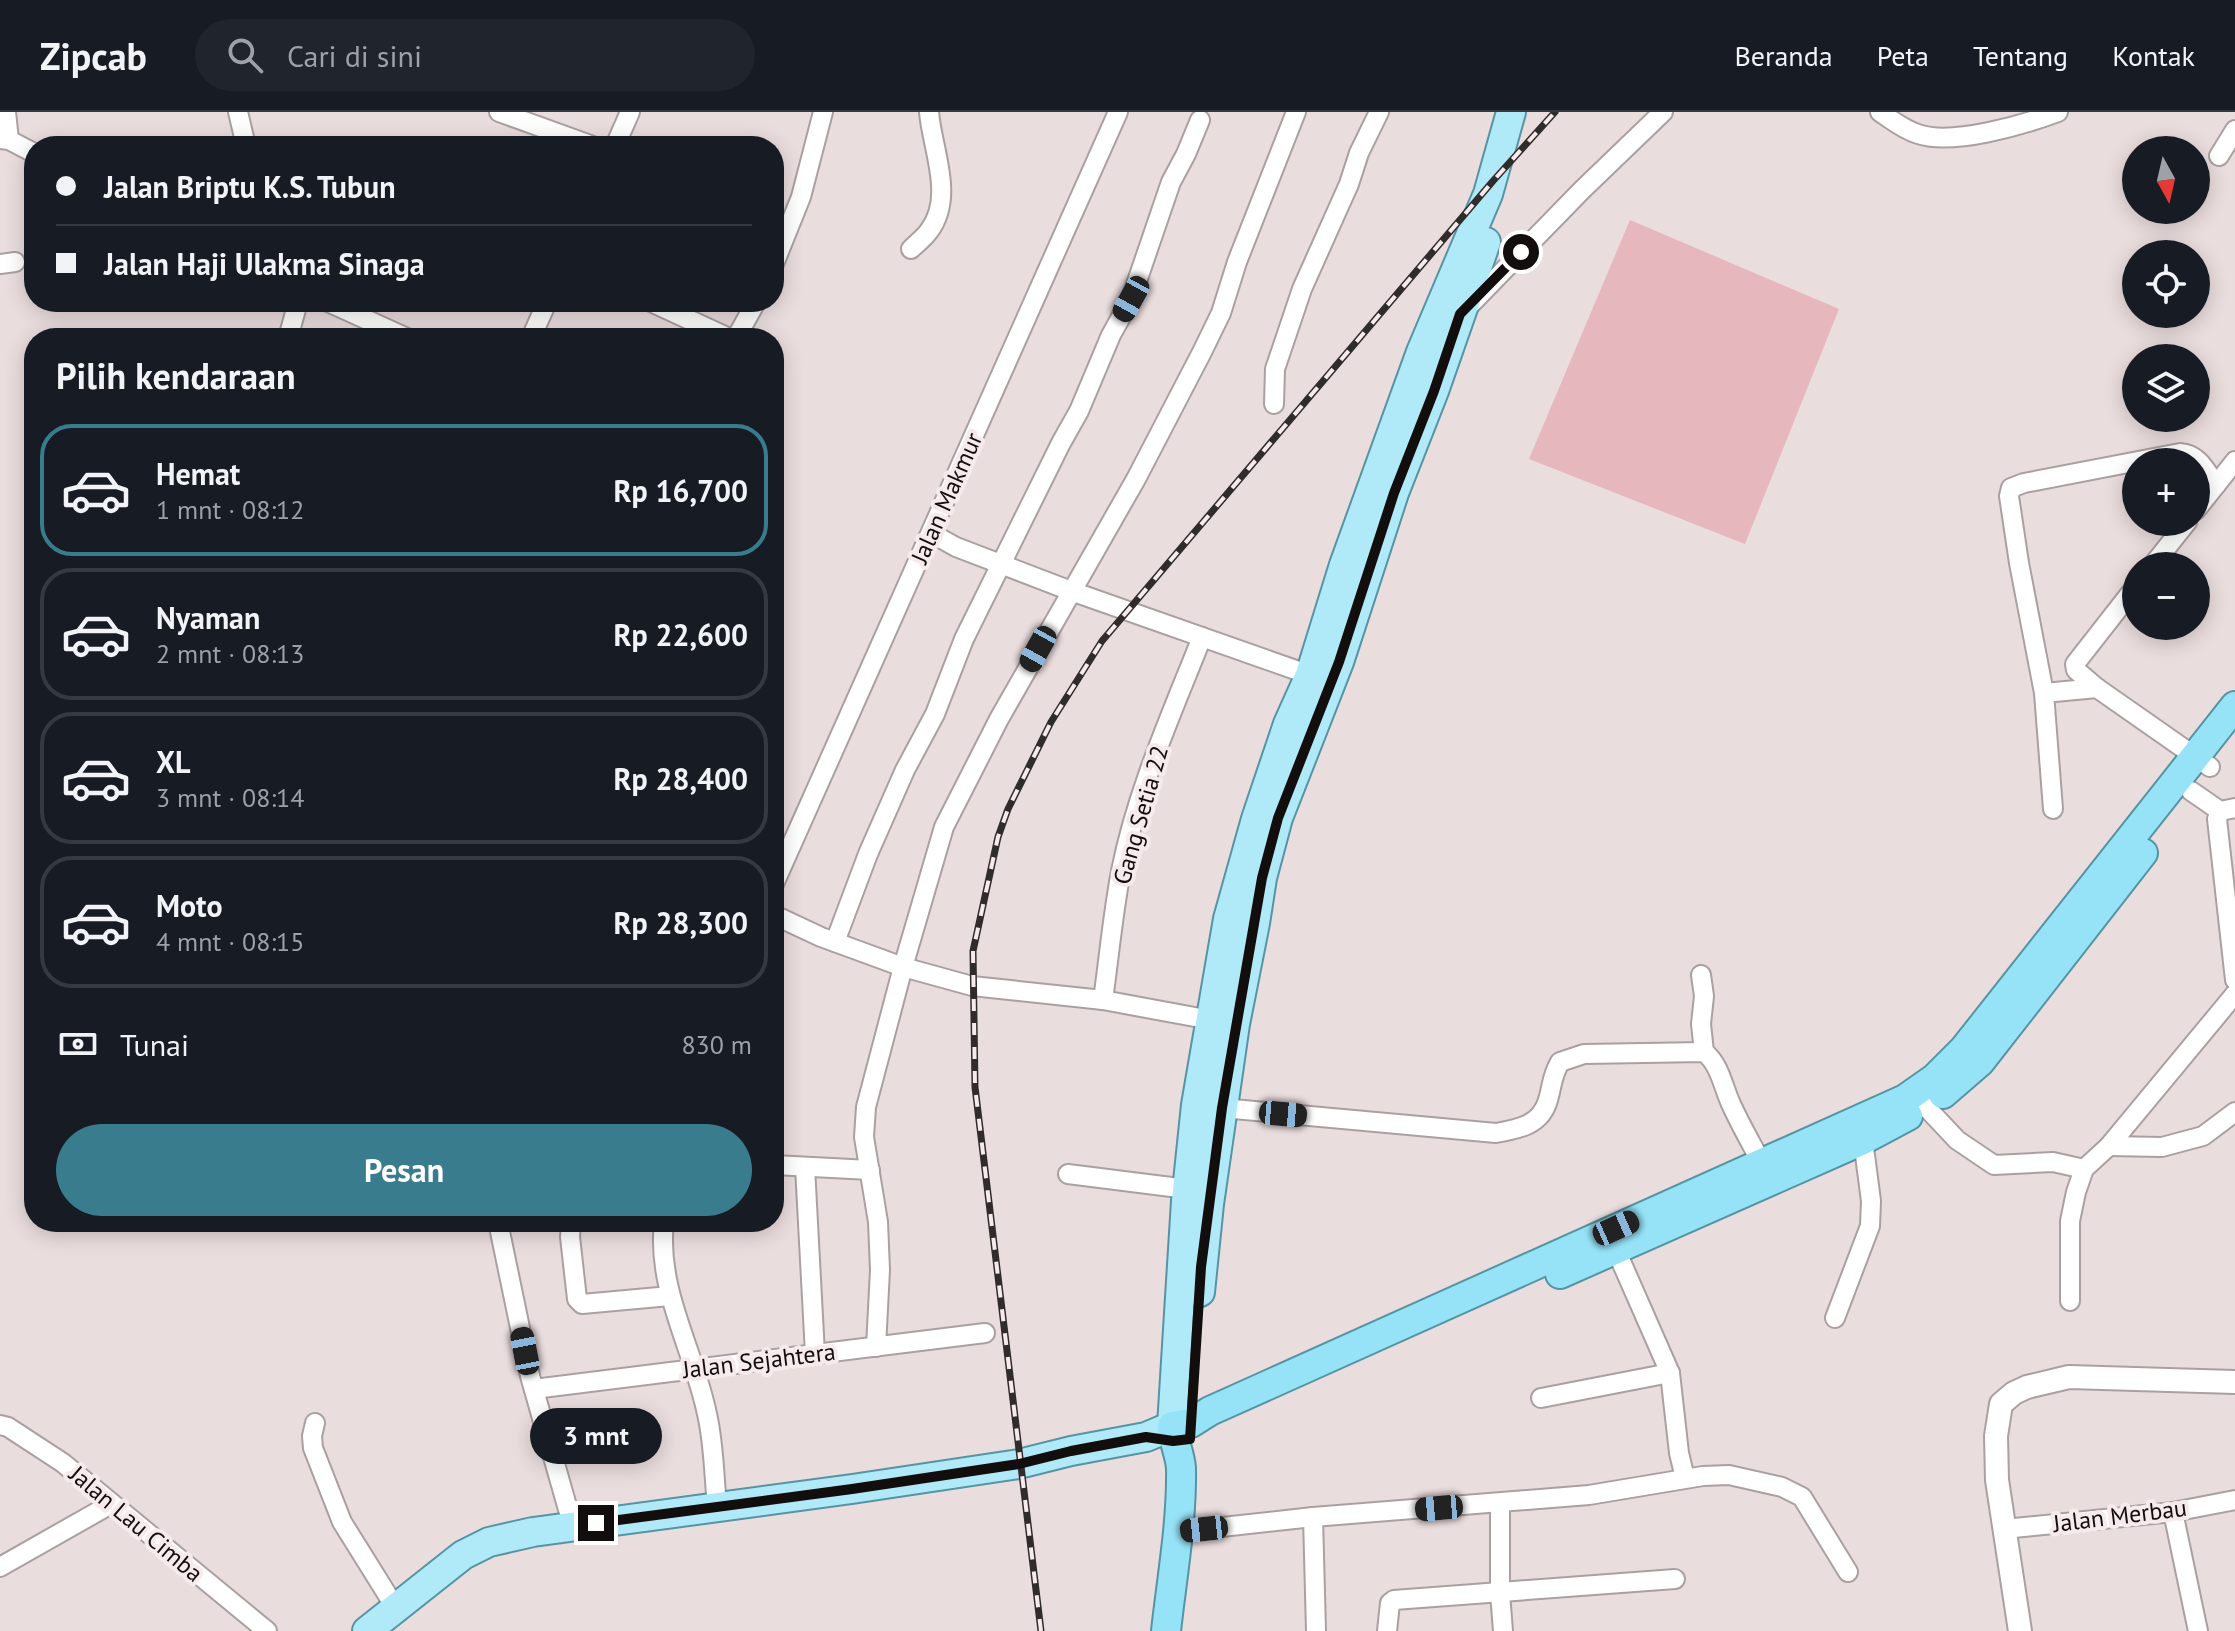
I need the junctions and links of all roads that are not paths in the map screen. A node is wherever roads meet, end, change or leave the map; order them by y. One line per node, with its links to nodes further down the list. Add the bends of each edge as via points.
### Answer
1 (6, 112): 20 (street)
2 (238, 112): 17 (street)
3 (499, 112): 18 (street)
4 (630, 112): 19 (street)
5 (823, 112): 23 (street, via 801,197)
6 (929, 112): 24 (street, via 941,204 930,230)
7 (1118, 112): 34 (street, Jalan Makmur)
8 (1296, 112): 38 (street, via 1221,313 1136,479)
9 (1379, 112): 30 (street, via 1302,289 1275,369)
10 (1511, 112): 41 (main road, via 1488,194 1416,365)
11 (1530, 112): 27 (main road)
12 (1663, 112): 27 (street)
13 (1880, 112): 14 (street, via 1914,133 1941,139)
14 (2058, 112)
15 (1200, 120): 37 (street, via 1171,182 1131,299)
16 (2235, 130): 22 (street)
17 (246, 136)
18 (565, 136)
19 (619, 136)
20 (4, 140): 21 (street)
21 (24, 149)
22 (2219, 156)
23 (784, 223)
24 (911, 249)
25 (350, 312): 28 (street)
26 (673, 312): 29 (street)
27 (1460, 314): 45 (main road, via 1339,662)
28 (385, 328)
29 (707, 328)
30 (1274, 404)
31 (2235, 461): 32 (street)
32 (2216, 485): 33 (street); 43 (street, via 2197,458 2180,453 2011,488 2019,563)
33 (2210, 492)
34 (931, 533): 37 (street); 51 (street, Jalan Makmur)
35 (2176, 536): 36 (street)
36 (2163, 552)
37 (1000, 565): 38 (street); 54 (street, via 905,770)
38 (1071, 591): 40 (street); 56 (street, via 944,827)
39 (2122, 604): 42 (street, via 2075,664)
40 (1202, 637): 41 (street); 60 (street, Gang Setia 22, via 1135,817 1121,871)
41 (1310, 675): 45 (main road)
42 (2097, 688): 43 (street); 47 (street)
43 (2044, 693): 49 (street)
44 (2235, 706): 47 (highway)
45 (1300, 727): 52 (main road, via 1278,818)
46 (2235, 736): 47 (highway)
47 (2203, 762): 48 (highway); 68 (highway, via 1935,1078 1905,1099)
48 (2191, 791): 50 (street); 63 (highway, via 1980,1062)
49 (2053, 809)
50 (2227, 810): 55 (street, via 2217,819)
51 (784, 862)
52 (1250, 883): 61 (main road, via 1228,919); 64 (main road)
53 (784, 919): 54 (street)
54 (835, 942): 56 (street)
55 (2233, 946): 58 (street)
56 (903, 967): 60 (street, via 972,986); 72 (street, via 866,1107)
57 (1701, 975): 62 (street)
58 (2235, 980)
59 (2235, 994): 67 (street)
60 (1103, 1000): 61 (street)
61 (1211, 1020): 74 (main road)
62 (1704, 1052): 64 (street, via 1584,1054 1560,1062 1551,1076 1548,1102 1534,1123 1496,1133); 68 (street)
63 (1926, 1107): 66 (highway); 71 (street, via 1957,1140 1994,1165 2053,1162)
64 (1222, 1108): 92 (main road)
65 (2235, 1112): 67 (street, via 2203,1136 2162,1147)
66 (1863, 1140): 78 (highway); 81 (street, via 1870,1226)
67 (2109, 1146): 71 (street)
68 (1761, 1162): 92 (highway, via 1210,1411)
69 (784, 1166): 70 (street)
70 (805, 1167): 72 (street); 84 (street)
71 (2084, 1169): 80 (street, via 2070,1221)
72 (870, 1170): 83 (street, via 880,1270)
73 (1068, 1174): 74 (street)
74 (1187, 1189): 92 (main road)
75 (500, 1232): 88 (street)
76 (570, 1232): 79 (street, via 577,1299 582,1304)
77 (663, 1232): 79 (street)
78 (1616, 1250): 86 (street); 92 (highway)
79 (670, 1296): 85 (street)
80 (2070, 1301)
81 (1835, 1318)
82 (985, 1333): 83 (street, Jalan Sejahtera)
83 (876, 1347): 84 (street, Jalan Sejahtera)
84 (815, 1354): 85 (street, Jalan Sejahtera)
85 (694, 1369): 88 (street, Jalan Sejahtera); 97 (street, via 708,1415)
86 (1670, 1373): 89 (street); 93 (street)
87 (2235, 1382): 101 (street, via 2069,1377 2014,1393 2001,1404 1996,1436)
88 (534, 1389): 100 (street)
89 (1541, 1398)
90 (315, 1423): 107 (street, via 313,1448 342,1522)
91 (0, 1425): 96 (street, Jalan Lau Cimba, via 63,1463)
92 (1175, 1438): 97 (main road); 102 (highway)
93 (1685, 1478): 95 (street); 104 (street, via 1729,1475 1802,1497)
94 (2235, 1500): 98 (street, Jalan Merbau)
95 (1500, 1503): 99 (street); 106 (street)
96 (111, 1504): 103 (street); 109 (street, Jalan Lau Cimba)
97 (717, 1506): 100 (main road)
98 (2173, 1512): 101 (street, Jalan Merbau); 115 (street)
99 (1313, 1517): 102 (street); 111 (street)
100 (573, 1527): 107 (main road, via 489,1542 463,1555)
101 (2004, 1529): 114 (street)
102 (1177, 1532): 110 (highway)
103 (0, 1567)
104 (1848, 1572)
105 (1675, 1579): 106 (street)
106 (1500, 1593): 112 (street, via 1391,1601); 113 (street)
107 (395, 1607): 108 (main road)
108 (372, 1629)
109 (267, 1631)
110 (1166, 1631)
111 (1316, 1631)
112 (1387, 1631)
113 (1503, 1631)
114 (2020, 1631)
115 (2198, 1631)

